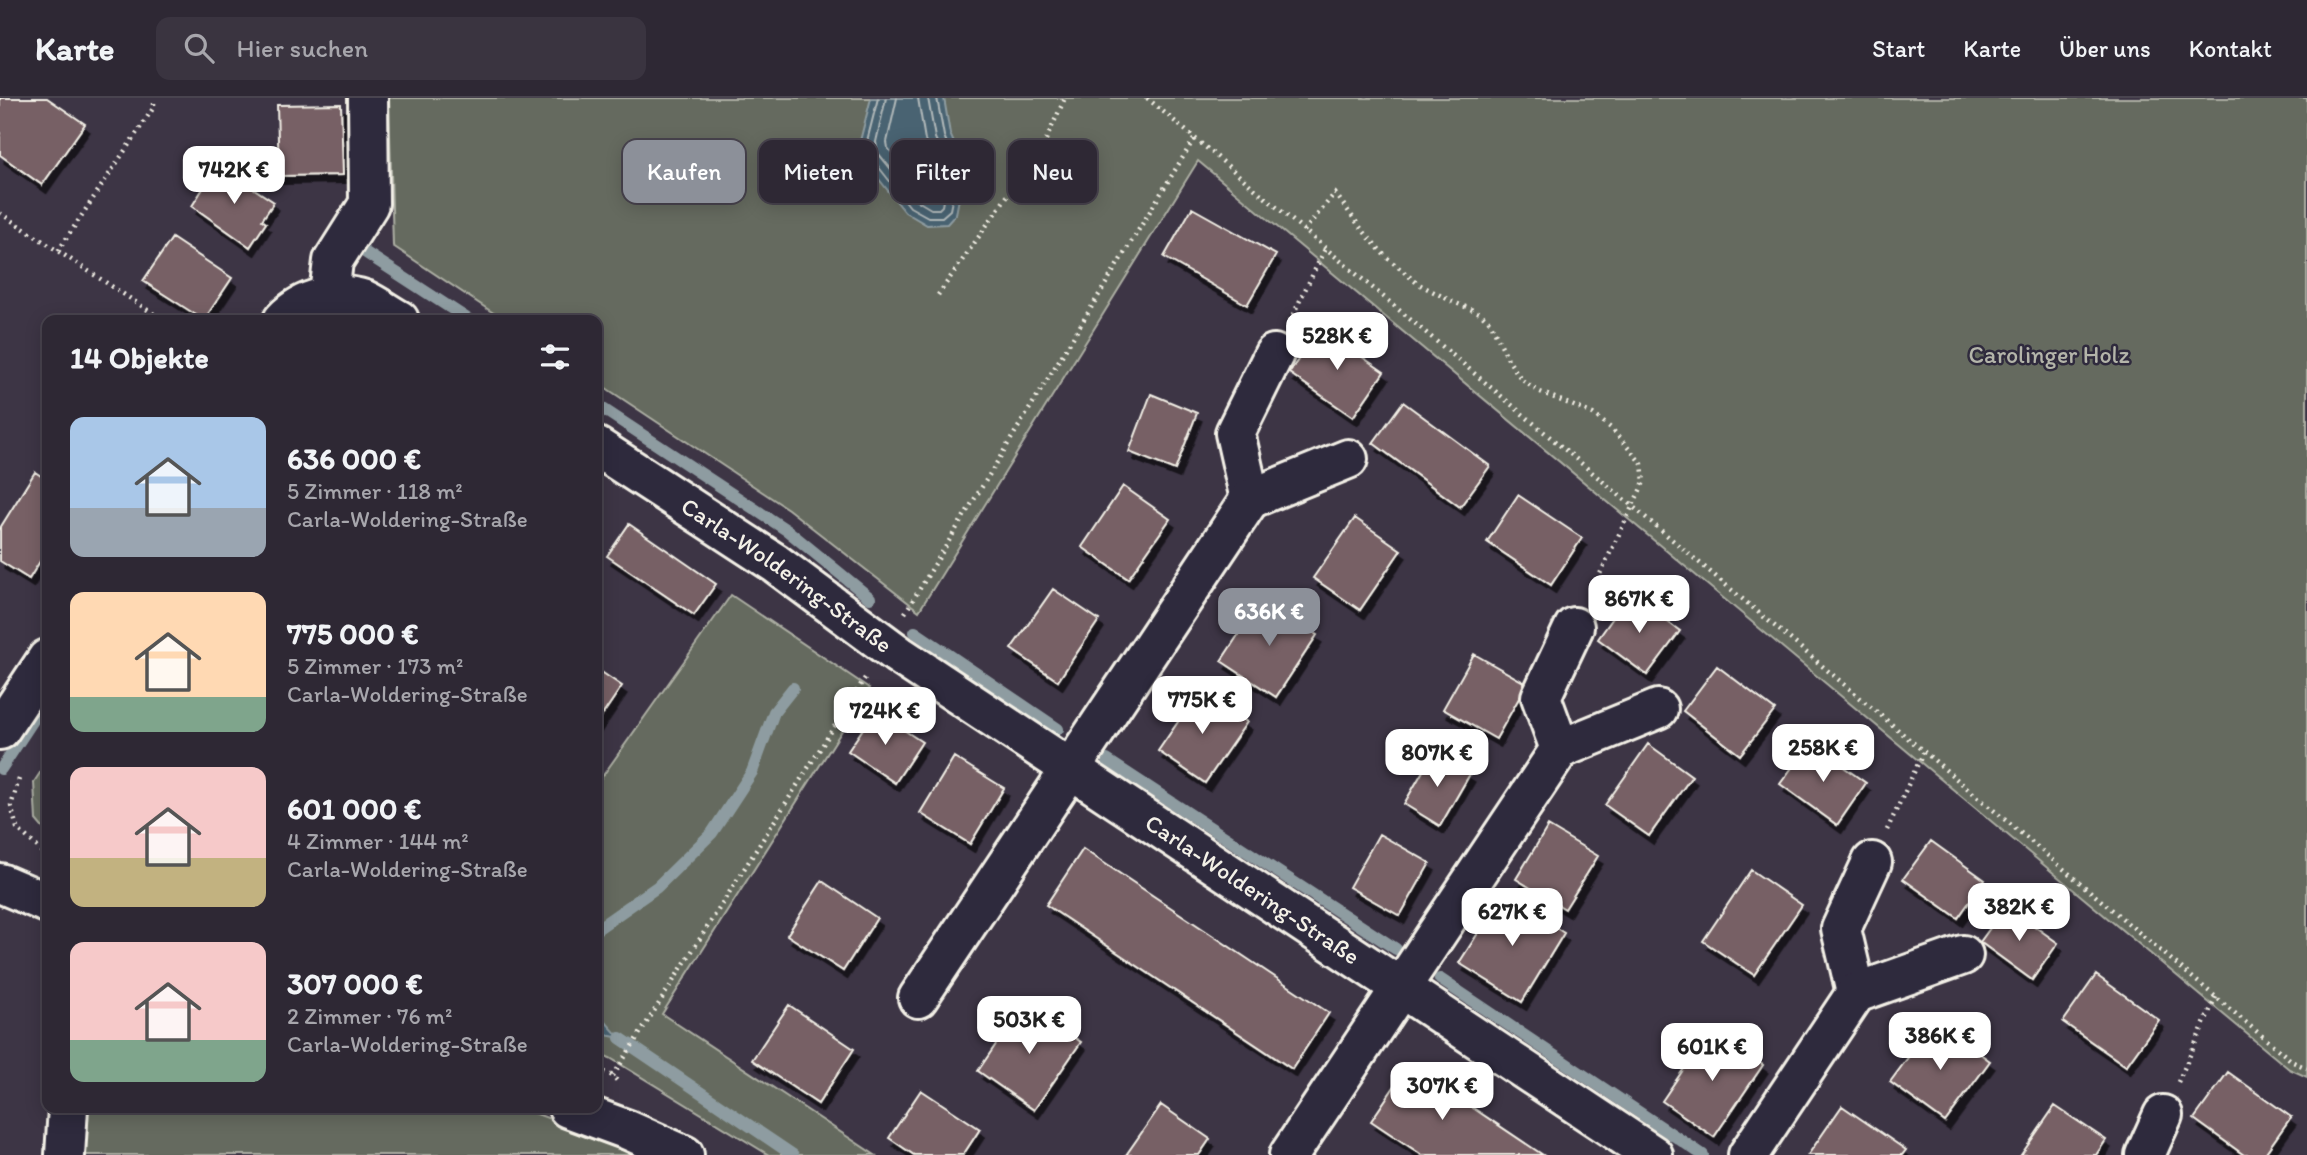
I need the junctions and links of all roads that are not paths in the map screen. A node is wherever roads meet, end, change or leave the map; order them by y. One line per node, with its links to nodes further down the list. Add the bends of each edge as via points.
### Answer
1 (368, 98): 2 (street, via 369,204 333,261)
2 (329, 295): 3 (street, via 312,299); 4 (street, via 364,300)
3 (290, 315)
4 (390, 315)
5 (1274, 354): 8 (street, via 1235,433)
6 (602, 459): 14 (street, Carla-Woldering-Straße, via 775,563 885,645)
7 (1348, 459): 8 (street)
8 (1250, 499): 14 (street)
9 (1574, 627): 13 (street, via 1541,697)
10 (42, 667): 12 (street)
11 (1658, 709): 13 (street)
12 (0, 730)
13 (1560, 749): 19 (street)
14 (1069, 768): 19 (street, Carla-Woldering-Straße); 21 (street)
15 (1872, 862): 20 (street, via 1841,929)
16 (0, 883): 17 (street)
17 (42, 901)
18 (1963, 954): 20 (street)
19 (1402, 986): 27 (street); 28 (street, Carla-Woldering-Straße)
20 (1856, 993): 29 (street)
21 (918, 998)
22 (68, 1113): 25 (street)
23 (582, 1113): 26 (street)
24 (2163, 1115): 30 (street)
25 (65, 1155)
26 (684, 1155)
27 (1289, 1155)
28 (1653, 1155)
29 (1748, 1155)
30 (2145, 1155)

